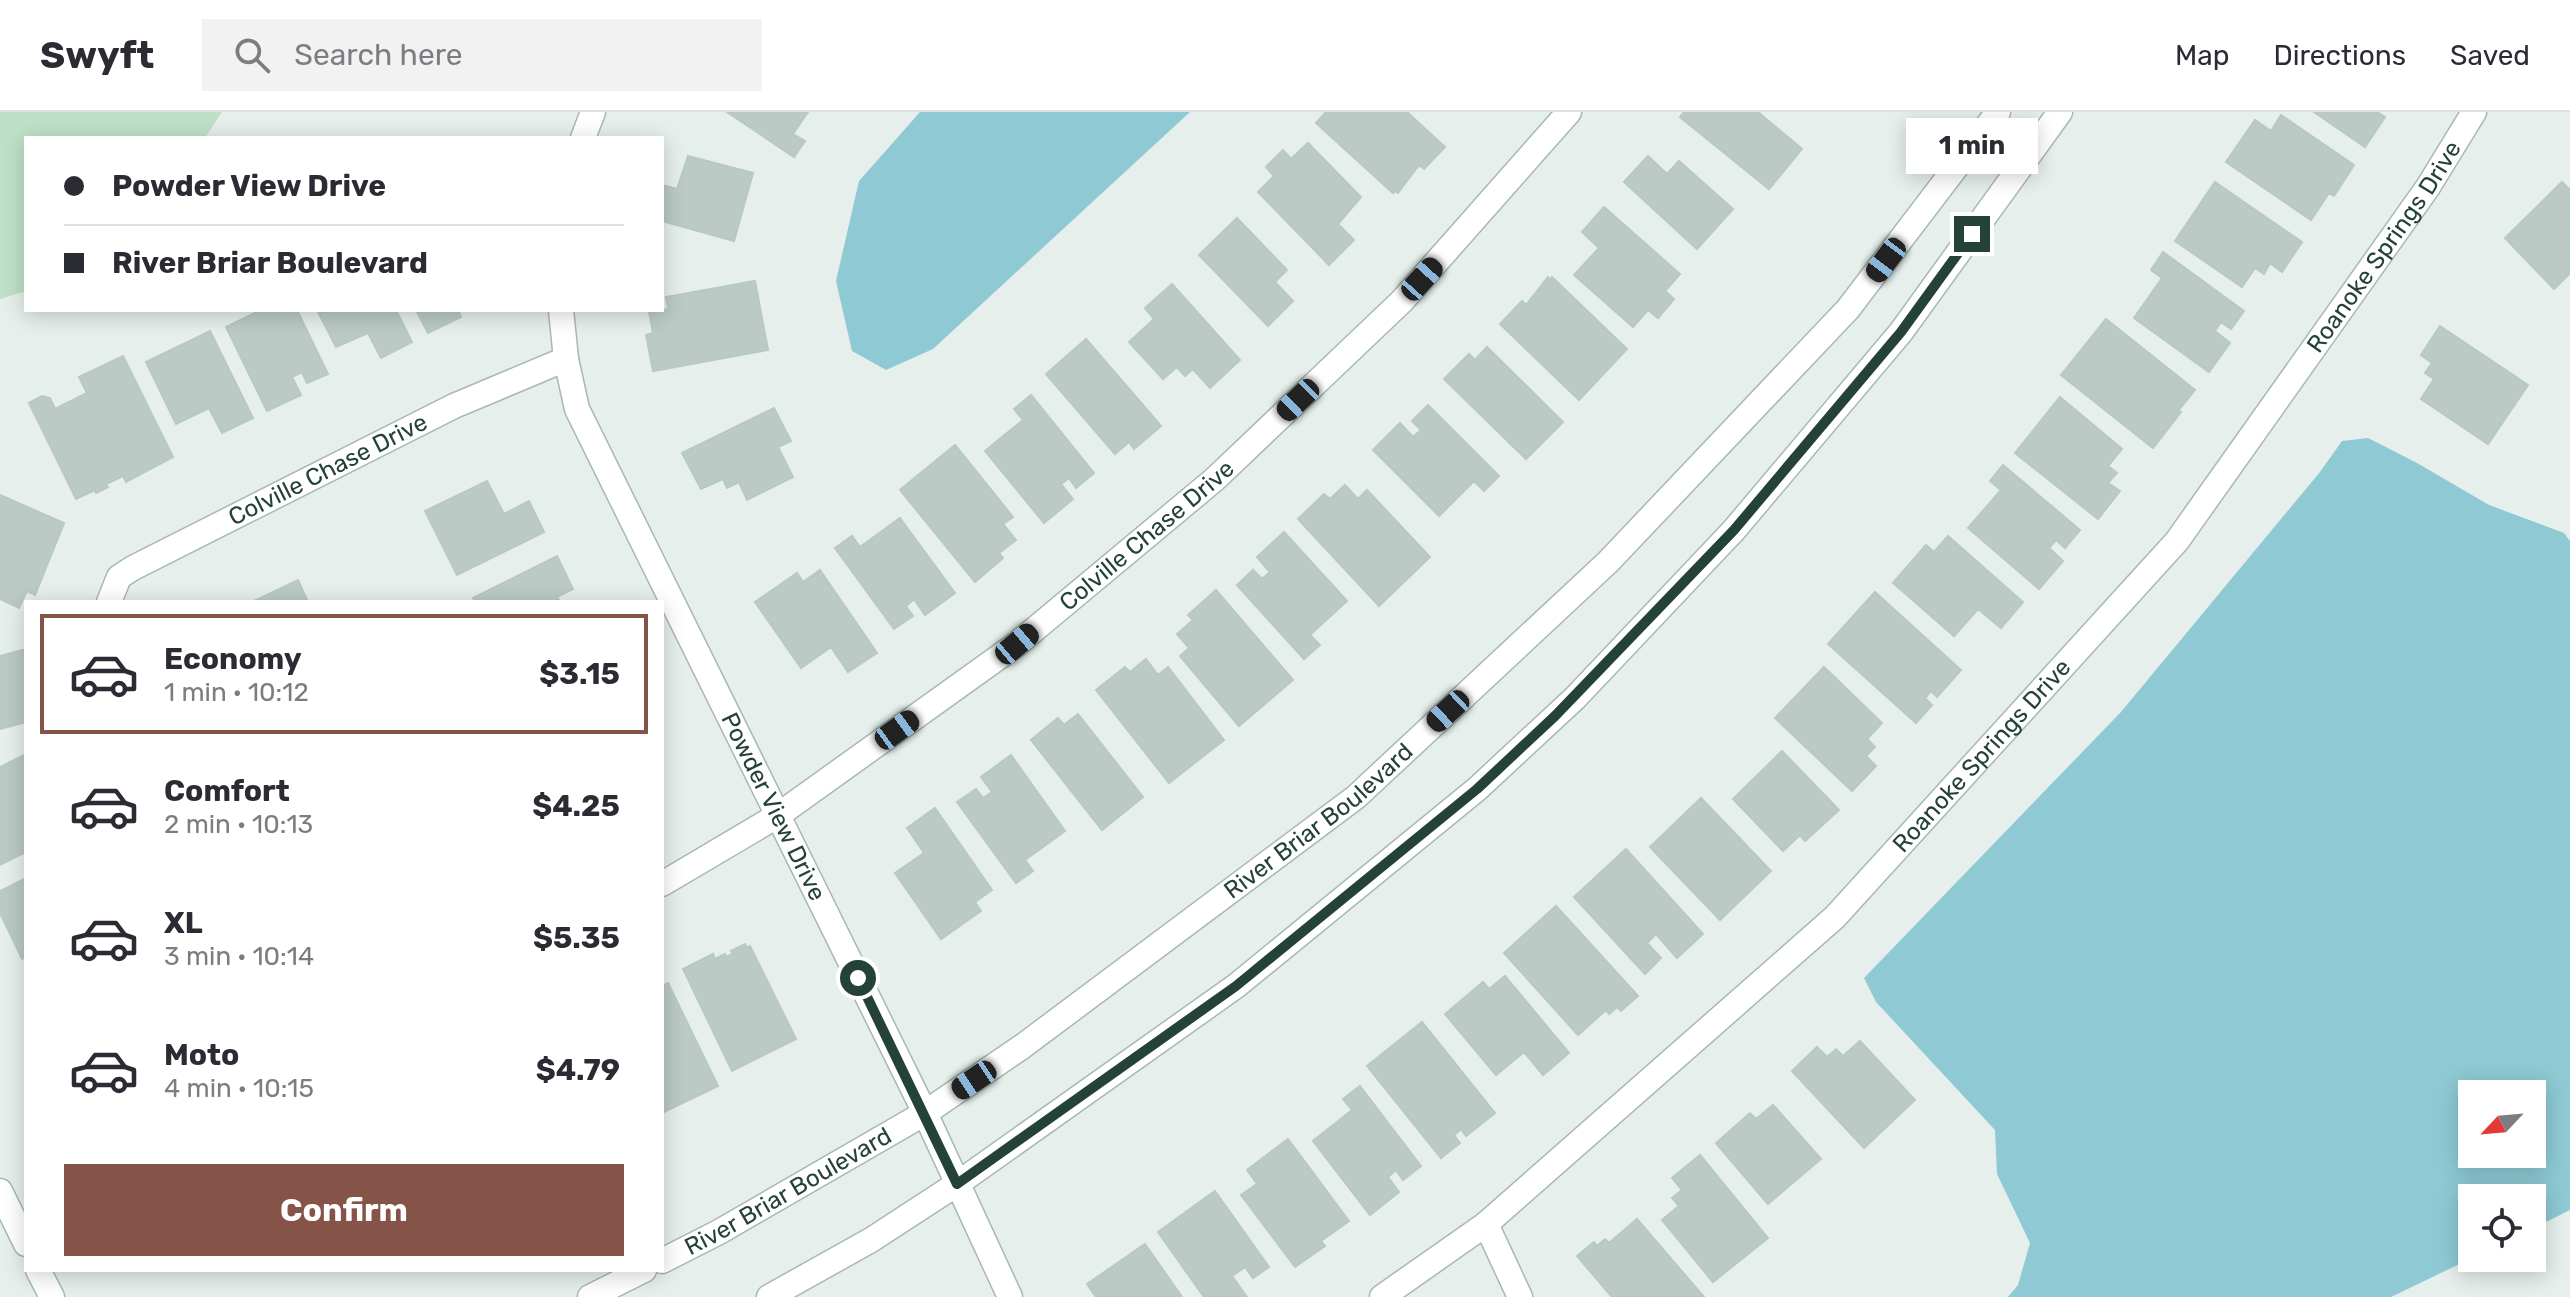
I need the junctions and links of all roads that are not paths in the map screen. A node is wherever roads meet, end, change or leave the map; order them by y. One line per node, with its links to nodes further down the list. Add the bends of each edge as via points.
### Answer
1 (593, 112): 6 (street)
2 (1569, 112): 10 (street, Colville Chase Drive, via 1402,301 1215,479 1017,644)
3 (1998, 112): 12 (street, River Briar Boulevard, via 1848,309 1608,562 1391,765 1331,816)
4 (2060, 112): 13 (street, via 1901,332 1734,530 1575,698 1477,789 1236,986)
5 (2474, 112): 15 (street, Roanoke Springs Drive, via 2428,187 2177,541 1835,917)
6 (584, 136)
7 (561, 312): 8 (street, Powder View Drive)
8 (566, 359): 9 (street, Colville Chase Drive, via 454,406 133,568 119,577); 10 (street, Powder View Drive, via 577,409)
9 (110, 600)
10 (777, 816): 11 (street, Colville Chase Drive); 12 (street, Powder View Drive)
11 (664, 883)
12 (925, 1113): 13 (street, Powder View Drive); 17 (street, River Briar Boulevard)
13 (957, 1184): 22 (street); 23 (street, Powder View Drive)
14 (0, 1191): 16 (street)
15 (1486, 1224): 24 (street, Roanoke Springs Drive); 25 (street)
16 (24, 1240)
17 (664, 1260)
18 (39, 1272): 20 (street)
19 (640, 1272): 21 (street)
20 (52, 1297)
21 (590, 1297)
22 (769, 1297)
23 (1010, 1297)
24 (1382, 1297)
25 (1520, 1297)

